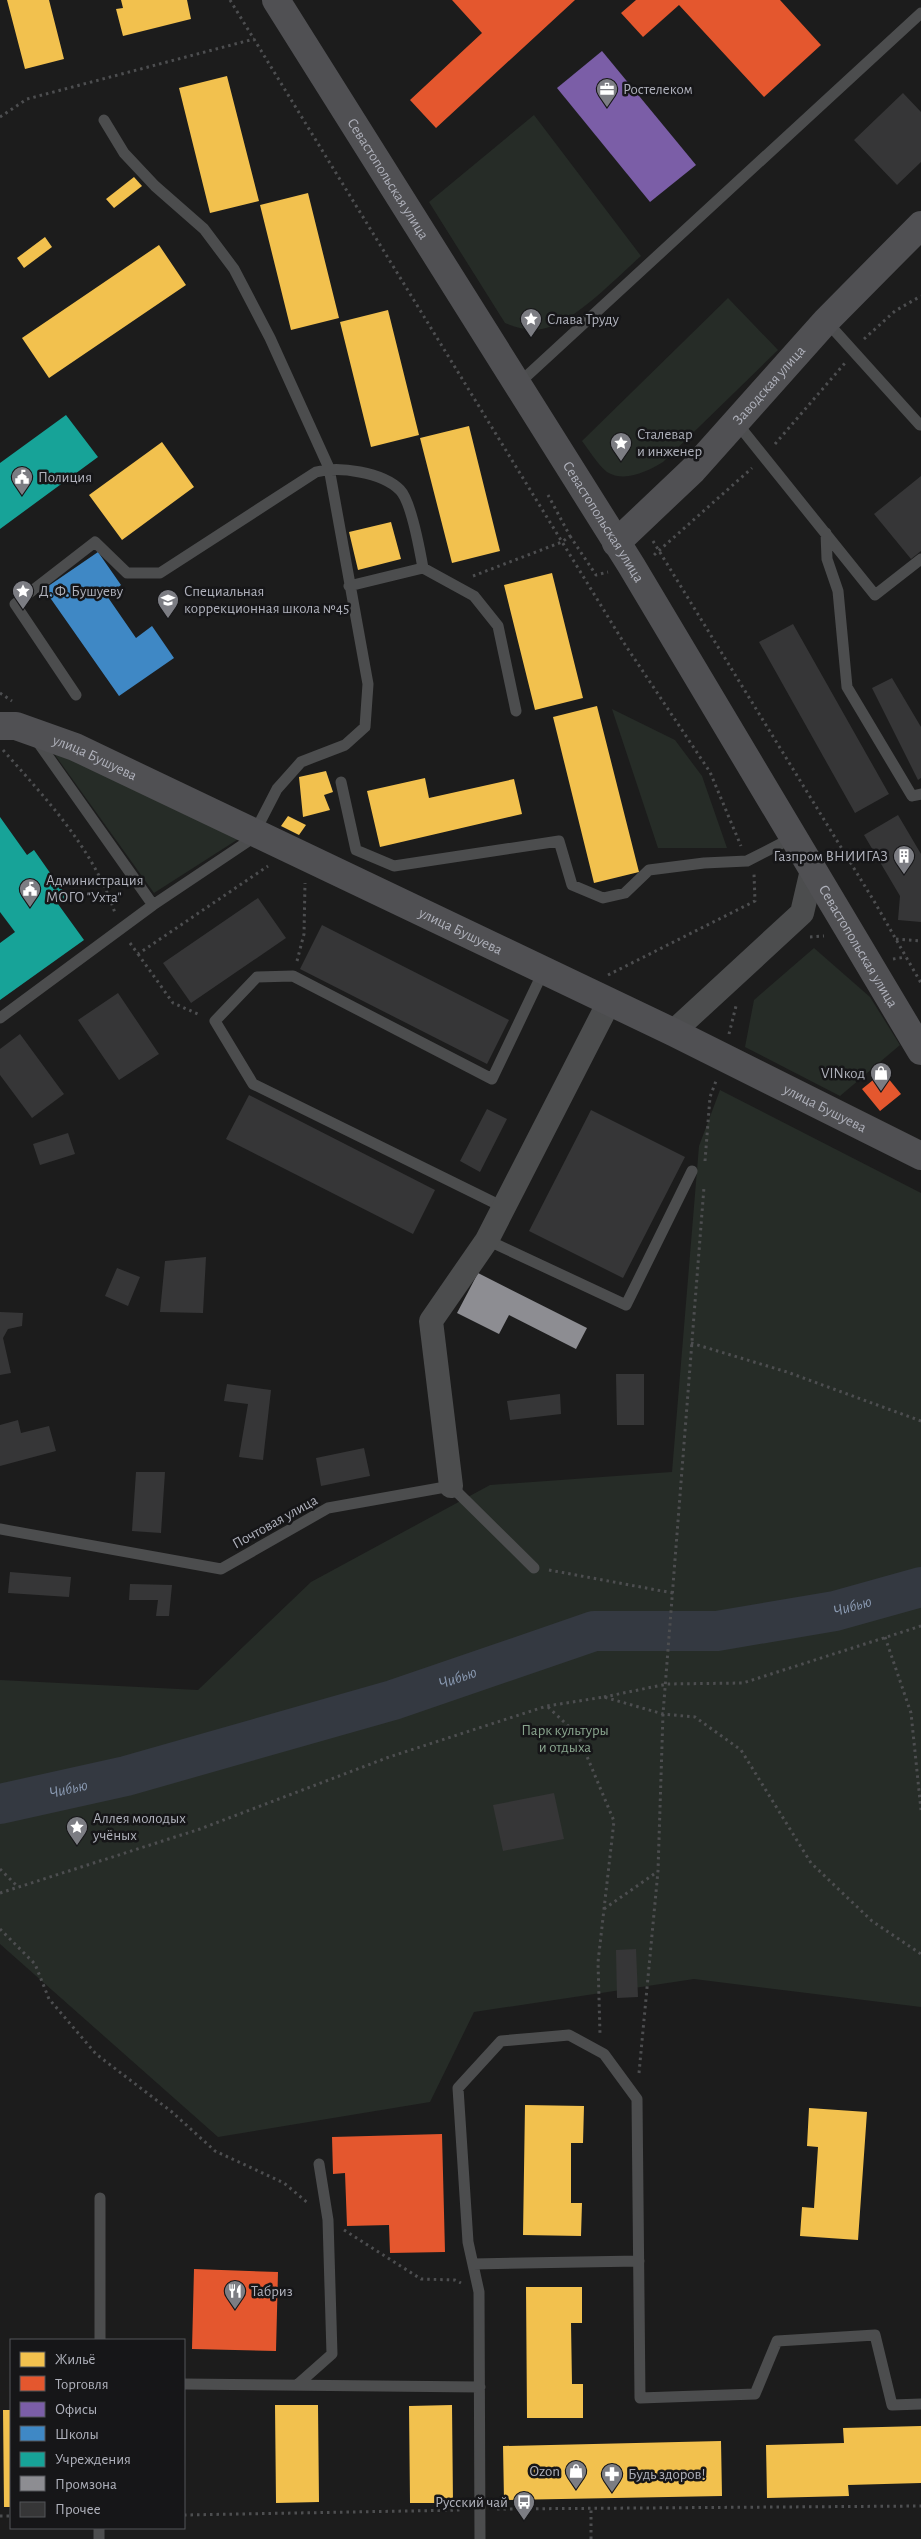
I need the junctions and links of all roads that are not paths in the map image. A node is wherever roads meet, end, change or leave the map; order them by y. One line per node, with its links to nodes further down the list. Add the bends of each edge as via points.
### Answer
1 (276, 0): 6 (street, Севастопольская улица)
2 (921, 13): 6 (lane)
3 (104, 120): 9 (lane, via 124,153 155,186 204,229 234,269 270,338)
4 (921, 225): 5 (street, Заводская улица)
5 (826, 321): 7 (street, Заводская улица); 8 (lane)
6 (517, 384): 11 (street, Севастопольская улица)
7 (736, 422): 10 (lane); 11 (street, Заводская улица, via 693,470)
8 (920, 425)
9 (329, 468): 13 (lane, via 370,473 401,490 414,524); 14 (lane); 15 (lane, via 316,472 160,573 127,573 96,542 15,604)
10 (826, 533): 12 (lane, via 875,595); 19 (lane, via 827,559 838,591 847,687 912,796)
11 (616, 543): 21 (street, Севастопольская улица)
12 (921, 559)
13 (423, 568): 14 (lane); 16 (lane, via 474,596 498,626)
14 (349, 586): 20 (lane, via 368,684 365,727 345,745 301,762 277,789)
15 (76, 695)
16 (516, 711)
17 (10, 724): 20 (street, улица Бушуева, via 75,747); 23 (lane)
18 (341, 782): 21 (lane, via 356,850 394,866 559,841 572,884 603,898 625,893 649,870 747,860)
19 (921, 794)
20 (255, 833): 23 (lane); 24 (street, улица Бушуева)
21 (792, 838): 22 (street, Севастопольская улица)
22 (812, 870): 27 (street, via 802,914); 28 (street, Севастопольская улица)
23 (152, 905): 26 (lane)
24 (544, 970): 25 (street, улица Бушуева); 31 (lane, via 492,1079 293,976 258,977 215,1021 252,1084)
25 (605, 990): 27 (street, улица Бушуева); 31 (street)
26 (0, 1018)
27 (673, 1032): 29 (street, улица Бушуева, via 719,1074)
28 (921, 1051)
29 (921, 1156)
30 (692, 1171): 32 (lane, via 626,1304)
31 (503, 1207): 32 (street)
32 (487, 1240): 33 (street, via 431,1321)
33 (451, 1486): 34 (lane, Почтовая улица, via 328,1508 221,1569); 35 (lane)
34 (0, 1529)
35 (534, 1568)
36 (319, 2164): 42 (lane, via 328,2220 332,2354)
37 (100, 2198): 40 (lane)
38 (639, 2261): 39 (lane); 39 (lane, via 638,2098 604,2054 569,2035 500,2041 458,2088 468,2242); 44 (lane, via 640,2398 755,2394 777,2341 875,2335 892,2405)
39 (473, 2264): 43 (lane, via 479,2292)
40 (100, 2339)
41 (185, 2384): 42 (lane)
42 (297, 2385): 43 (lane)
43 (480, 2387): 45 (lane)
44 (921, 2404)
45 (480, 2539)

